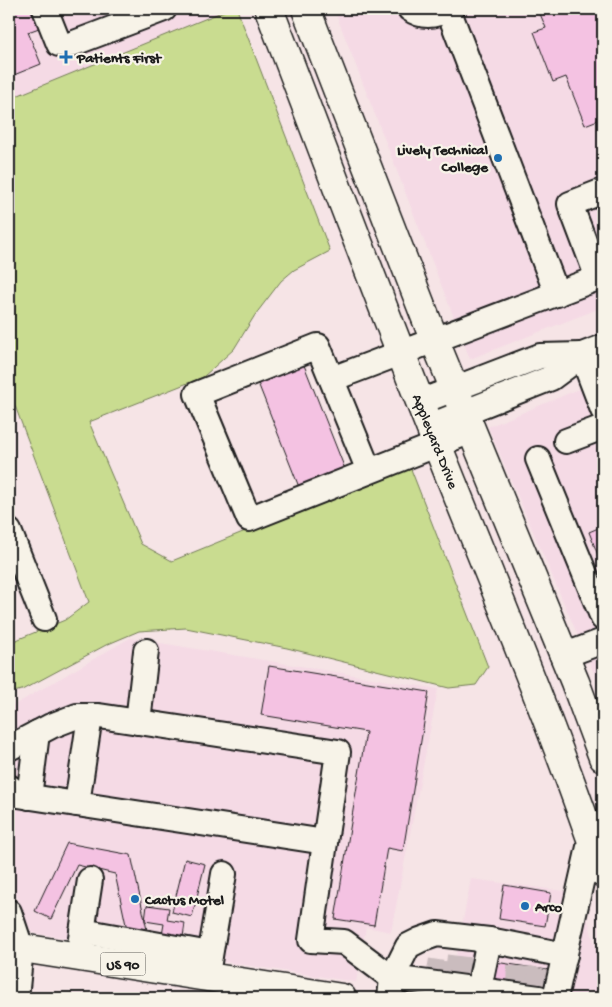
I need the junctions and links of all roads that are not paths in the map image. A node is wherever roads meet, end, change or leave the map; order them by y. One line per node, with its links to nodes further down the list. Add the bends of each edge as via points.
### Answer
1 (45, 9): 2 (street, via 59,44 69,45)
2 (164, 9)
3 (268, 9): 12 (main road, Appleyard Drive)
4 (306, 9): 10 (main road)
5 (410, 9): 6 (street, via 424,15 434,15)
6 (447, 9): 9 (street)
7 (603, 191): 8 (street, via 570,204)
8 (601, 277): 9 (street)
9 (557, 294): 10 (street)
10 (434, 339): 12 (street); 15 (main road)
11 (593, 351): 14 (street); 15 (street, via 551,378)
12 (401, 352): 13 (street); 16 (main road, Appleyard Drive)
13 (332, 379): 20 (street); 20 (street, via 318,346 197,394 249,519)
14 (603, 410)
15 (463, 411): 16 (street); 16 (street); 26 (main road)
16 (429, 424): 20 (street); 34 (main road, Appleyard Drive)
17 (603, 427): 18 (street)
18 (566, 441)
19 (538, 459): 22 (street)
20 (369, 472)
21 (9, 531): 23 (street)
22 (603, 618)
23 (44, 619)
24 (603, 641): 26 (street)
25 (146, 651): 28 (street)
26 (564, 656): 31 (main road)
27 (90, 716): 28 (street); 29 (street, via 77,716); 33 (street)
28 (138, 722): 35 (street, via 338,752)
29 (37, 733): 30 (street); 32 (street)
30 (9, 748)
31 (603, 757)
32 (19, 792): 33 (street)
33 (77, 804): 35 (street)
34 (591, 838): 36 (main road, Appleyard Drive); 46 (street)
35 (325, 842): 47 (street, via 311,940 344,942)
36 (603, 873)
37 (224, 874): 44 (street)
38 (90, 880): 40 (street)
39 (9, 912): 42 (street)
40 (82, 931): 43 (street); 44 (street)
41 (489, 940): 45 (street); 45 (street); 46 (street)
42 (15, 947): 43 (main road, US 90); 48 (street)
43 (78, 957): 44 (main road, US 90)
44 (208, 966): 49 (main road, US 90)
45 (460, 966): 46 (street); 47 (street); 47 (street, via 437,934 408,946)
46 (536, 977)
47 (391, 988)
48 (16, 998)
49 (342, 998)

